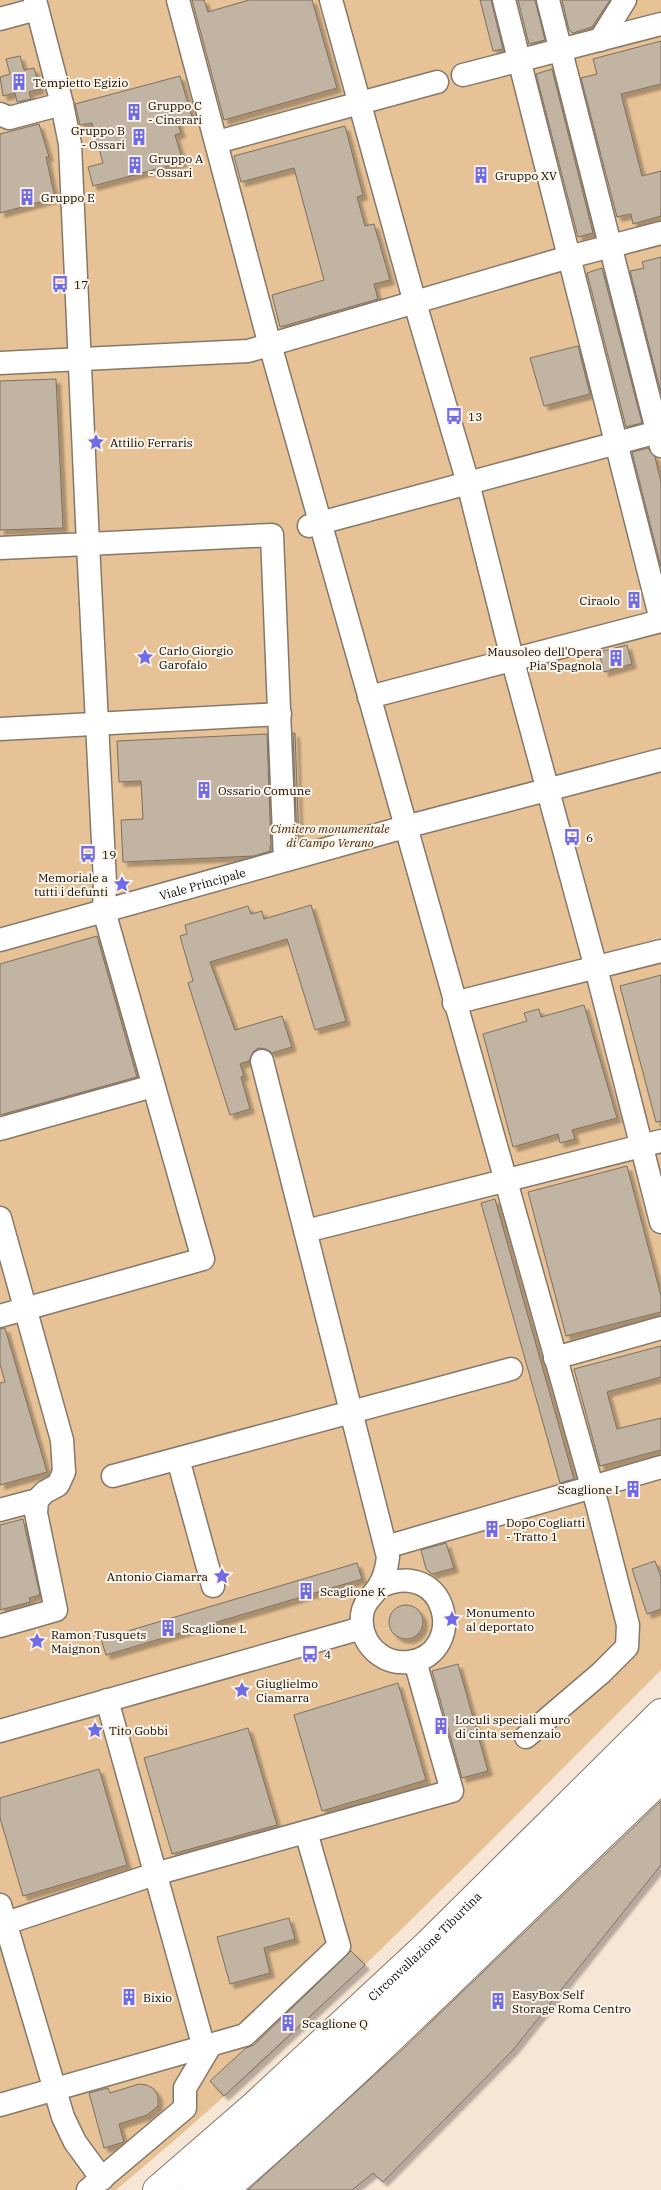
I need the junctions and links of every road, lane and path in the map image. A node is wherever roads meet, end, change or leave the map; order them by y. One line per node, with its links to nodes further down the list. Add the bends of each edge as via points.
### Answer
1 (178, 0): 17 (lane)
2 (331, 0): 14 (lane)
3 (504, 0): 11 (lane)
4 (548, 0): 10 (lane)
5 (626, 0): 9 (lane)
6 (36, 4): 7 (lane); 15 (lane)
7 (0, 18)
8 (661, 24): 9 (lane)
9 (600, 40): 10 (lane)
10 (561, 49): 11 (lane); 19 (lane)
11 (519, 59): 12 (lane); 20 (lane)
12 (462, 75)
13 (437, 82): 14 (lane)
14 (358, 103): 17 (lane); 21 (lane)
15 (62, 104): 16 (lane, via 9,118); 23 (lane, via 72,171)
16 (0, 114)
17 (217, 142): 22 (lane)
18 (661, 233): 19 (lane)
19 (611, 247): 20 (lane); 25 (lane)
20 (569, 257): 21 (lane); 26 (lane)
21 (415, 303): 22 (lane); 27 (lane)
22 (272, 351): 23 (lane); 28 (lane)
23 (79, 359): 24 (lane); 29 (lane)
24 (0, 363)
25 (660, 436): 26 (lane)
26 (616, 442): 27 (lane); 31 (lane)
27 (468, 483): 28 (lane); 32 (lane)
28 (314, 525): 33 (lane)
29 (88, 544): 30 (lane); 34 (lane, via 272,535); 35 (lane)
30 (0, 548)
31 (661, 620): 32 (lane)
32 (512, 658): 33 (lane); 38 (lane)
33 (369, 697): 39 (lane)
34 (280, 714): 35 (lane); 40 (lane)
35 (98, 724): 36 (lane); 41 (lane)
36 (0, 729)
37 (661, 760): 38 (lane, Viale Principale)
38 (548, 789): 39 (lane, Viale Principale); 44 (lane)
39 (405, 827): 40 (lane, Viale Principale); 45 (lane)
40 (286, 860): 41 (lane, Viale Principale)
41 (104, 911): 42 (lane, Viale Principale); 47 (lane)
42 (0, 940)
43 (661, 951): 44 (lane)
44 (596, 968): 45 (lane); 49 (lane)
45 (454, 1003): 50 (lane)
46 (262, 1061): 53 (lane)
47 (153, 1086): 48 (lane); 54 (lane, via 203,1259)
48 (0, 1129)
49 (651, 1144): 50 (lane); 52 (lane)
50 (504, 1180): 53 (lane); 57 (lane)
51 (0, 1218): 54 (lane)
52 (661, 1222)
53 (306, 1231): 59 (lane)
54 (25, 1309): 55 (lane); 64 (lane, via 62,1440 63,1478)
55 (0, 1316)
56 (661, 1328): 57 (lane)
57 (555, 1358): 63 (lane)
58 (512, 1369): 59 (lane)
59 (352, 1413): 60 (lane); 66 (lane)
60 (178, 1459): 62 (lane); 68 (lane)
61 (661, 1467): 63 (lane)
62 (113, 1476)
63 (592, 1487): 66 (lane); 77 (lane, via 628,1625 627,1647)
64 (37, 1500): 65 (lane); 70 (lane, via 36,1513 56,1610)
65 (0, 1510)
66 (387, 1552): 67 (lane, via 395,1568); 69 (lane, via 386,1571)
67 (408, 1580): 69 (lane, via 393,1580); 72 (lane, via 427,1587 444,1612 444,1628 439,1642)
68 (213, 1586)
69 (379, 1587): 71 (lane, via 364,1606)
70 (0, 1626)
71 (362, 1628): 72 (lane, via 366,1639 381,1656 397,1662); 74 (lane)
72 (415, 1661): 80 (lane, via 452,1791)
73 (661, 1691): 79 (highway)
74 (107, 1700): 76 (lane); 81 (lane)
75 (661, 1713): 79 (highway, Circonvallazione Tiburtina)
76 (0, 1731)
77 (526, 1736)
78 (656, 1760): 88 (highway, Circonvallazione Tiburtina, via 386,2016); 89 (highway, Circonvallazione Tiburtina, via 556,1878 383,2047)
79 (573, 1800): 87 (highway, Circonvallazione Tiburtina, via 414,1957)
80 (306, 1832): 81 (lane); 83 (lane, via 340,1946 245,2035)
81 (155, 1874): 82 (lane); 83 (lane)
82 (2, 1918): 84 (lane)
83 (207, 2047): 84 (lane); 86 (lane, via 185,2088 185,2108)
84 (55, 2089): 85 (lane); 86 (lane, via 63,2117)
85 (0, 2105)
86 (95, 2185)
87 (158, 2190)
88 (193, 2190)
89 (224, 2190)

